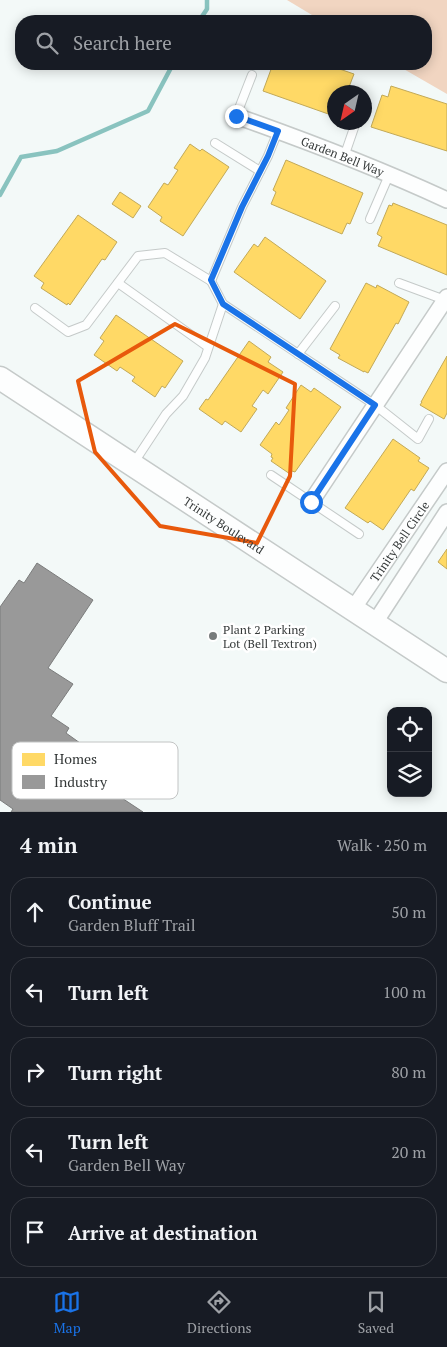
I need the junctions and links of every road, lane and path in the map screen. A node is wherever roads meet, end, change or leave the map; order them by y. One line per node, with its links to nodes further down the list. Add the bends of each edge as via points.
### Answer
1 (252, 75): 2 (lane)
2 (236, 116): 4 (street, Garden Bell Way)
3 (353, 130): 6 (lane)
4 (278, 131): 6 (street, Garden Bell Way); 7 (lane)
5 (215, 143): 7 (lane)
6 (344, 157): 8 (street, Garden Bell Way)
7 (260, 172): 11 (lane)
8 (389, 175): 9 (street, Garden Bell Way); 10 (lane)
9 (446, 197)
10 (370, 219)
11 (211, 280): 12 (lane, via 164,253 138,256); 15 (lane)
12 (118, 283): 17 (lane, via 86,325 68,332); 18 (lane)
13 (399, 283): 14 (lane)
14 (446, 298): 21 (street)
15 (223, 304): 18 (lane); 19 (lane)
16 (335, 306): 19 (lane)
17 (35, 308)
18 (208, 347): 23 (lane, via 183,396 166,414)
19 (298, 354): 21 (lane)
20 (0, 378): 23 (main road, Trinity Boulevard)
21 (375, 405): 22 (lane, via 418,439); 26 (street)
22 (429, 419)
23 (132, 465): 29 (main road, Trinity Boulevard)
24 (447, 472): 29 (street, Trinity Bell Circle)
25 (271, 475): 26 (lane)
26 (311, 502): 28 (lane)
27 (447, 512): 30 (street, Trinity Bell Circle)
28 (359, 534)
29 (353, 610): 30 (main road, Trinity Boulevard)
30 (374, 624): 31 (main road, Trinity Boulevard)
31 (447, 671)

